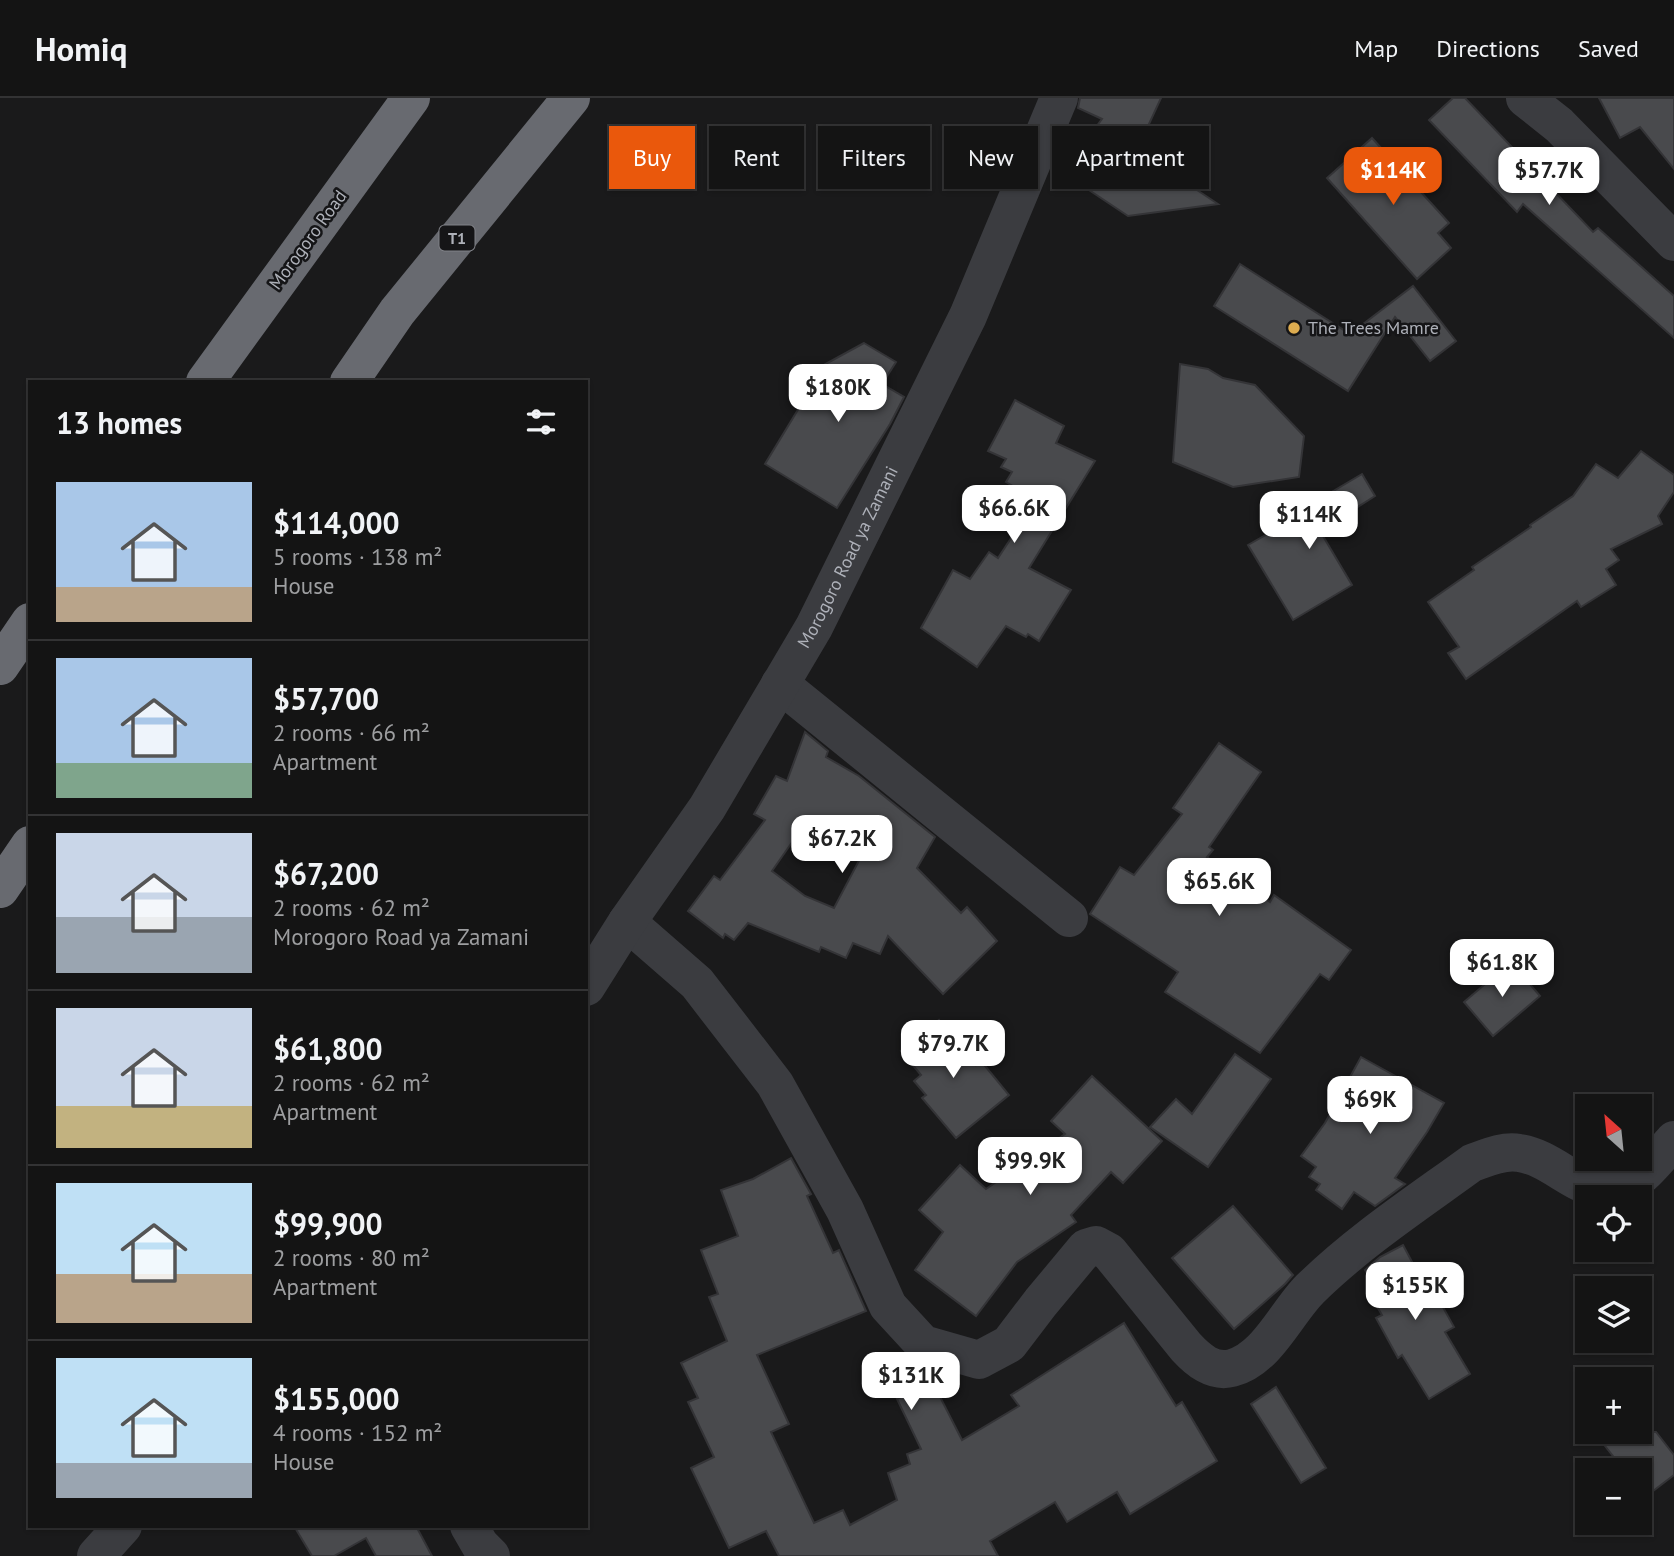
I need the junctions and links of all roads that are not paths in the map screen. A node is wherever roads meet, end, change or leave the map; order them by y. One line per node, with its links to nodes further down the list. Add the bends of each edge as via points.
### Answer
1 (411, 98): 6 (highway, Morogoro Road)
2 (571, 98): 7 (highway, T1, via 397,312)
3 (1059, 98): 10 (street, Morogoro Road ya Zamani, via 968,316 814,626)
4 (1525, 98): 5 (street, via 1559,125)
5 (1674, 242)
6 (206, 380)
7 (350, 380)
8 (28, 625): 9 (highway)
9 (0, 666)
10 (780, 684): 13 (street); 14 (street, Morogoro Road ya Zamani, via 707,808)
11 (28, 848): 12 (highway)
12 (0, 889)
13 (1069, 918)
14 (627, 922): 15 (street, Morogoro Road ya Zamani); 16 (street, via 697,983 775,1084 845,1210 888,1306 923,1344 979,1360 1009,1344 1086,1248 1096,1245 1109,1252 1197,1358 1216,1369 1231,1368 1263,1349 1308,1291 1352,1250 1472,1163 1515,1152 1558,1167 1579,1183 1609,1190 1639,1179)
15 (588, 984)
16 (1674, 1140)
17 (121, 1528): 19 (street)
18 (470, 1528): 20 (street)
19 (96, 1556)
20 (491, 1556)

